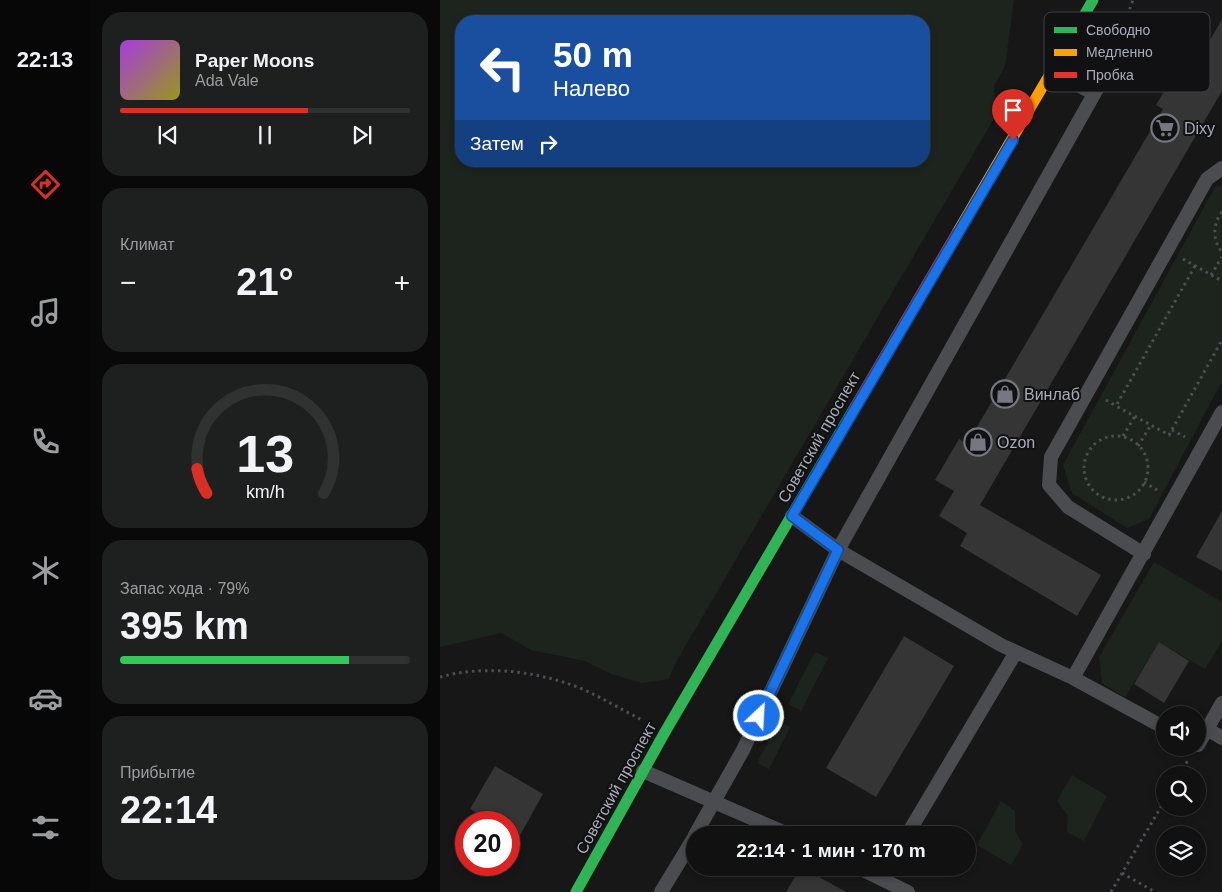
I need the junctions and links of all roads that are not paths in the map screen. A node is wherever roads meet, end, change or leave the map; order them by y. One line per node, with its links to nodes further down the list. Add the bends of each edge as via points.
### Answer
1 (1093, 0): 2 (street, Советский проспект)
2 (1086, 12)
3 (1044, 86): 8 (street, Советский проспект)
4 (1090, 92): 5 (lane)
5 (1094, 94): 9 (lane)
6 (1222, 168): 10 (lane, via 1207,179 1051,457 1049,485 1068,507)
7 (1222, 412): 10 (lane)
8 (792, 516): 9 (lane); 17 (street, Советский проспект)
9 (838, 550): 11 (lane); 18 (lane)
10 (1144, 554): 12 (lane)
11 (1016, 652): 12 (lane); 21 (lane)
12 (1073, 678): 14 (lane)
13 (1222, 703): 15 (lane)
14 (1156, 723)
15 (1206, 729): 16 (lane)
16 (1222, 738)
17 (644, 771): 18 (lane); 24 (street, Советский проспект)
18 (715, 802): 19 (lane); 20 (lane)
19 (700, 826)
20 (770, 826)
21 (912, 826)
22 (686, 850): 25 (lane)
23 (888, 876): 26 (lane)
24 (576, 892)
25 (661, 892)
26 (908, 892)

